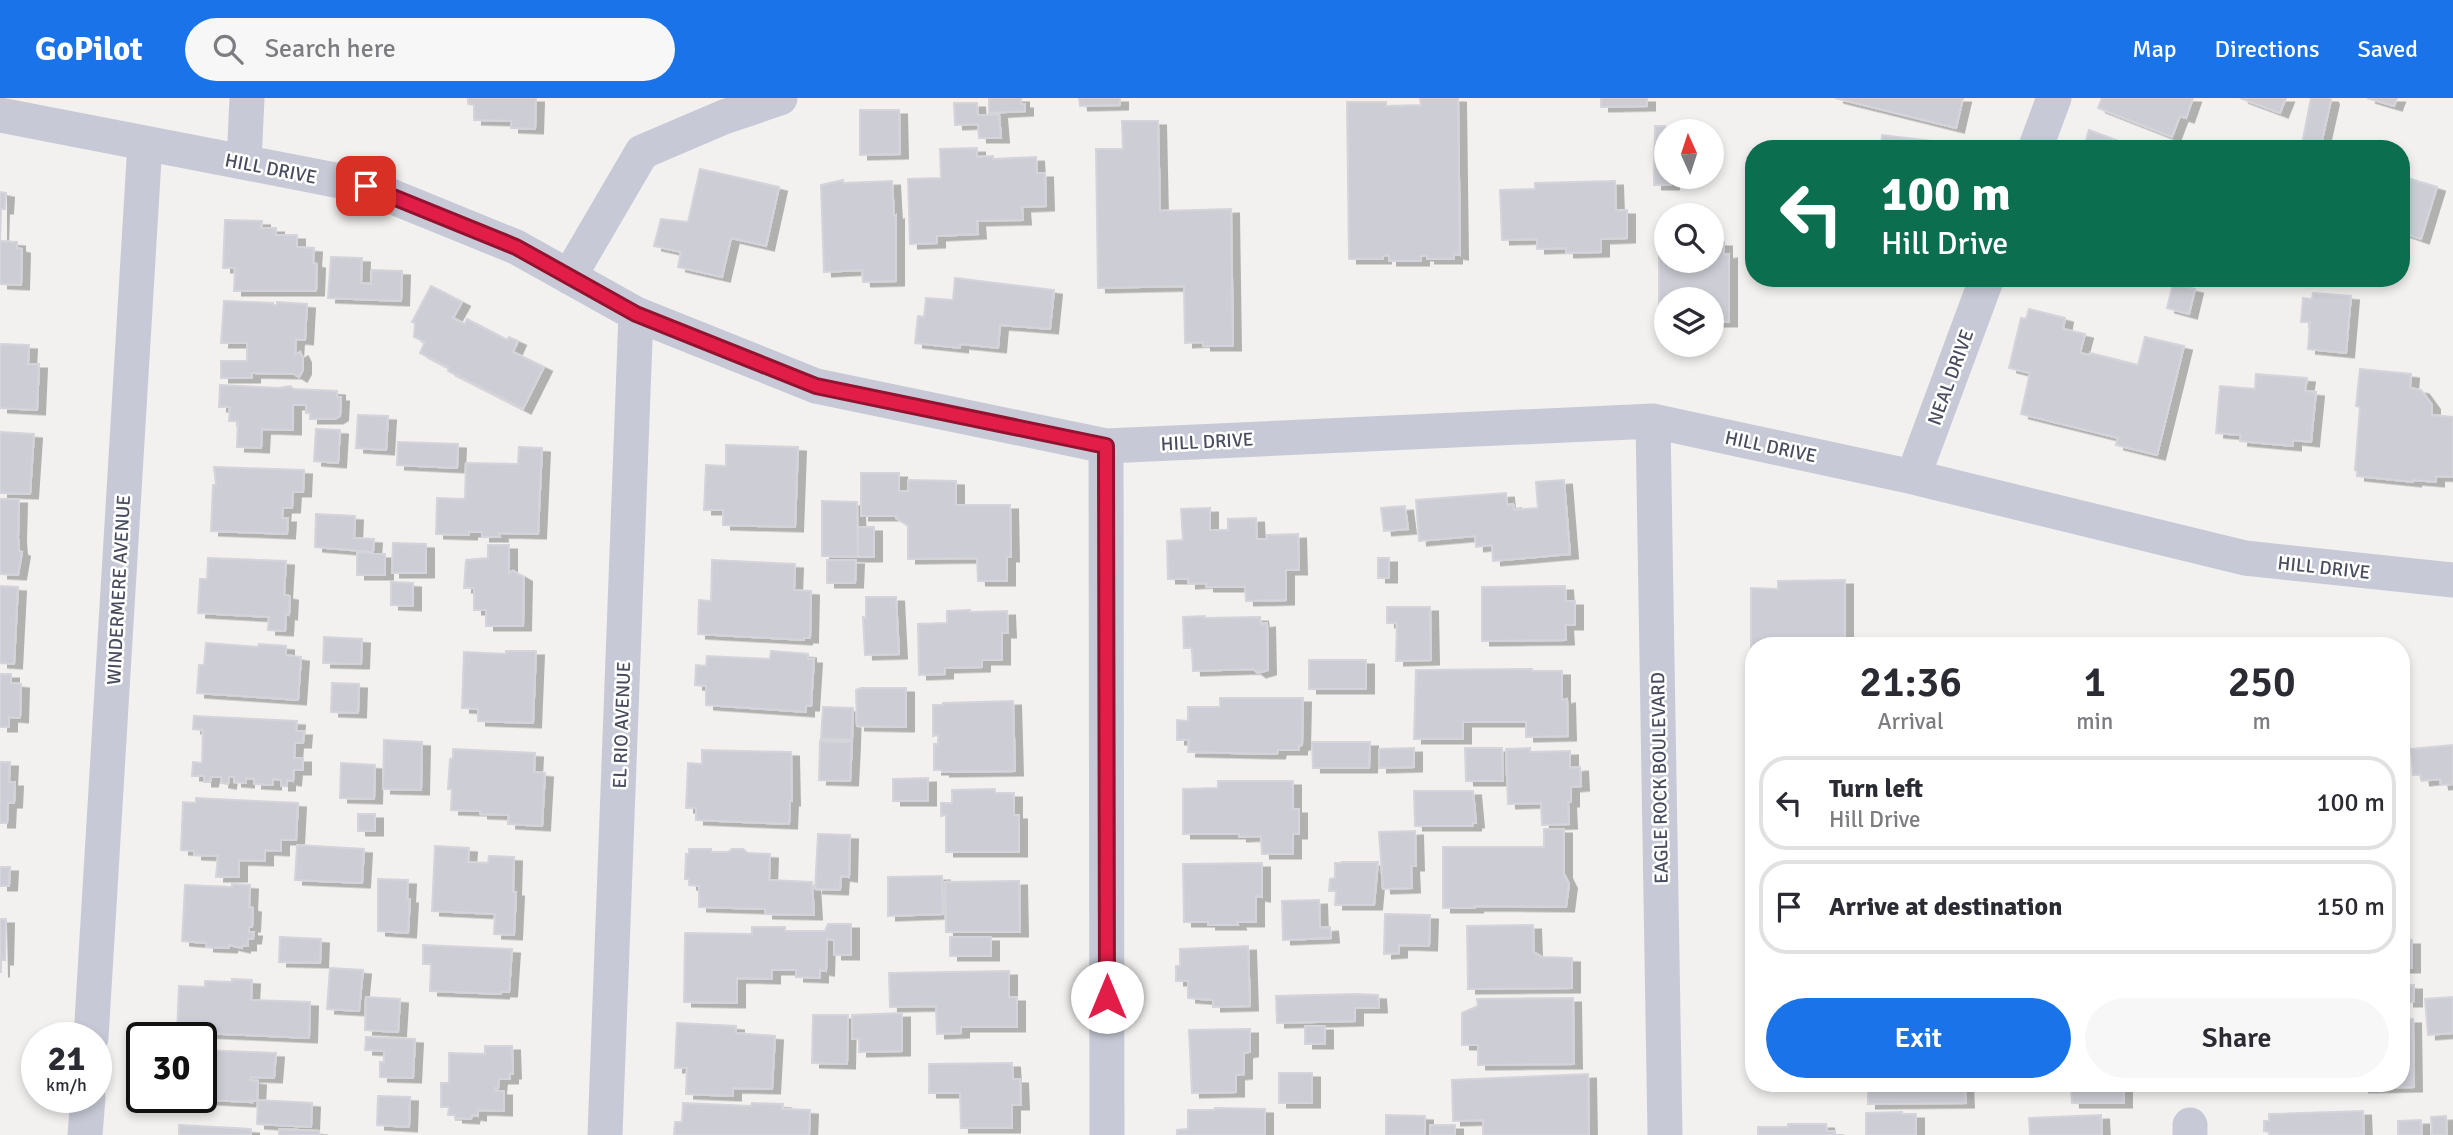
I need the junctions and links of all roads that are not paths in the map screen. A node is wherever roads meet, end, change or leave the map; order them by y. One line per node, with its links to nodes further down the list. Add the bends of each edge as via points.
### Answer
1 (247, 98): 7 (street)
2 (780, 98): 8 (street, via 642,152)
3 (2054, 98): 5 (street)
4 (0, 115): 6 (street, HILL DRIVE)
5 (2038, 140)
6 (145, 142): 7 (street, HILL DRIVE); 15 (street, WINDERMERE AVENUE)
7 (244, 162): 8 (street, HILL DRIVE, via 366,186 516,247)
8 (569, 277): 10 (street, HILL DRIVE)
9 (1984, 287): 13 (street, NEAL DRIVE)
10 (636, 314): 12 (street, HILL DRIVE, via 816,386); 18 (street, EL RIO AVENUE)
11 (1653, 421): 12 (street, HILL DRIVE); 13 (street, HILL DRIVE); 20 (street, EAGLE ROCK BOULEVARD)
12 (1106, 446): 19 (street)
13 (1913, 477): 14 (street, HILL DRIVE, via 2245,558)
14 (2453, 580)
15 (92, 1022)
16 (87, 1113): 17 (street)
17 (85, 1135)
18 (606, 1135)
19 (1107, 1135)
20 (1665, 1135)

